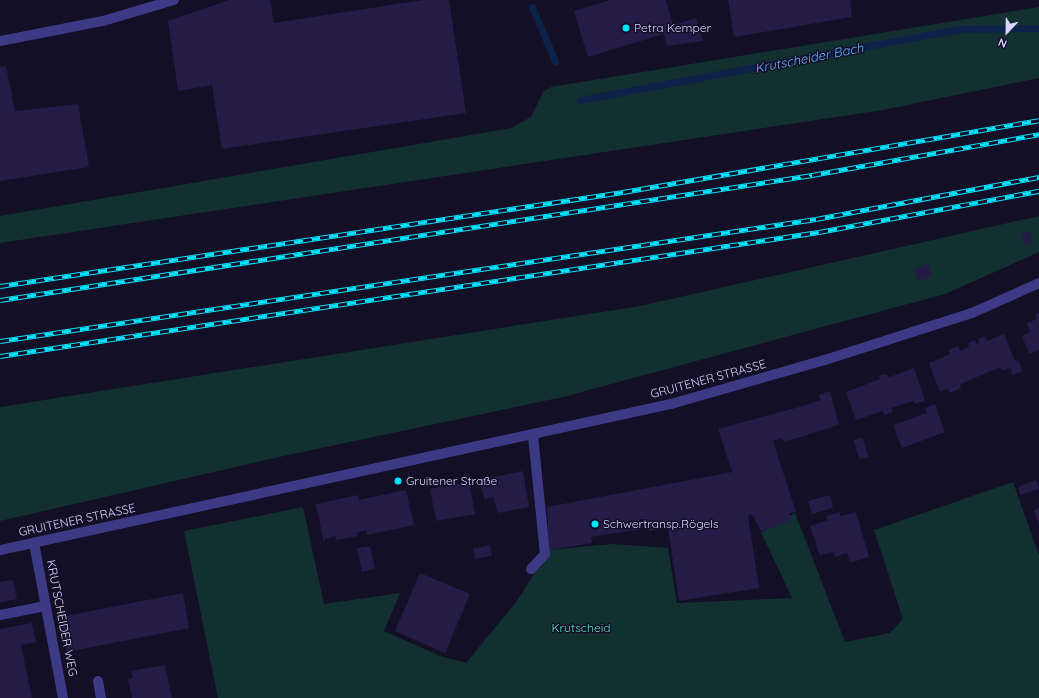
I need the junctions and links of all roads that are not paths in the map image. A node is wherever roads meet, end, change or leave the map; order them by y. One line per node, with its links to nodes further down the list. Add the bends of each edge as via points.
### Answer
1 (174, 0): 2 (street, via 103,21)
2 (0, 41)
3 (1039, 283): 4 (street, GRUITENER STRASSE, via 972,313 828,359 671,404)
4 (533, 435): 5 (street, GRUITENER STRASSE); 7 (street, via 545,554)
5 (34, 543): 6 (street, GRUITENER STRASSE); 8 (street, KRUTSCHEIDER WEG)
6 (0, 550)
7 (531, 569)
8 (45, 606): 9 (street); 11 (street, KRUTSCHEIDER WEG)
9 (0, 615)
10 (98, 680): 12 (street)
11 (63, 698)
12 (101, 698)

